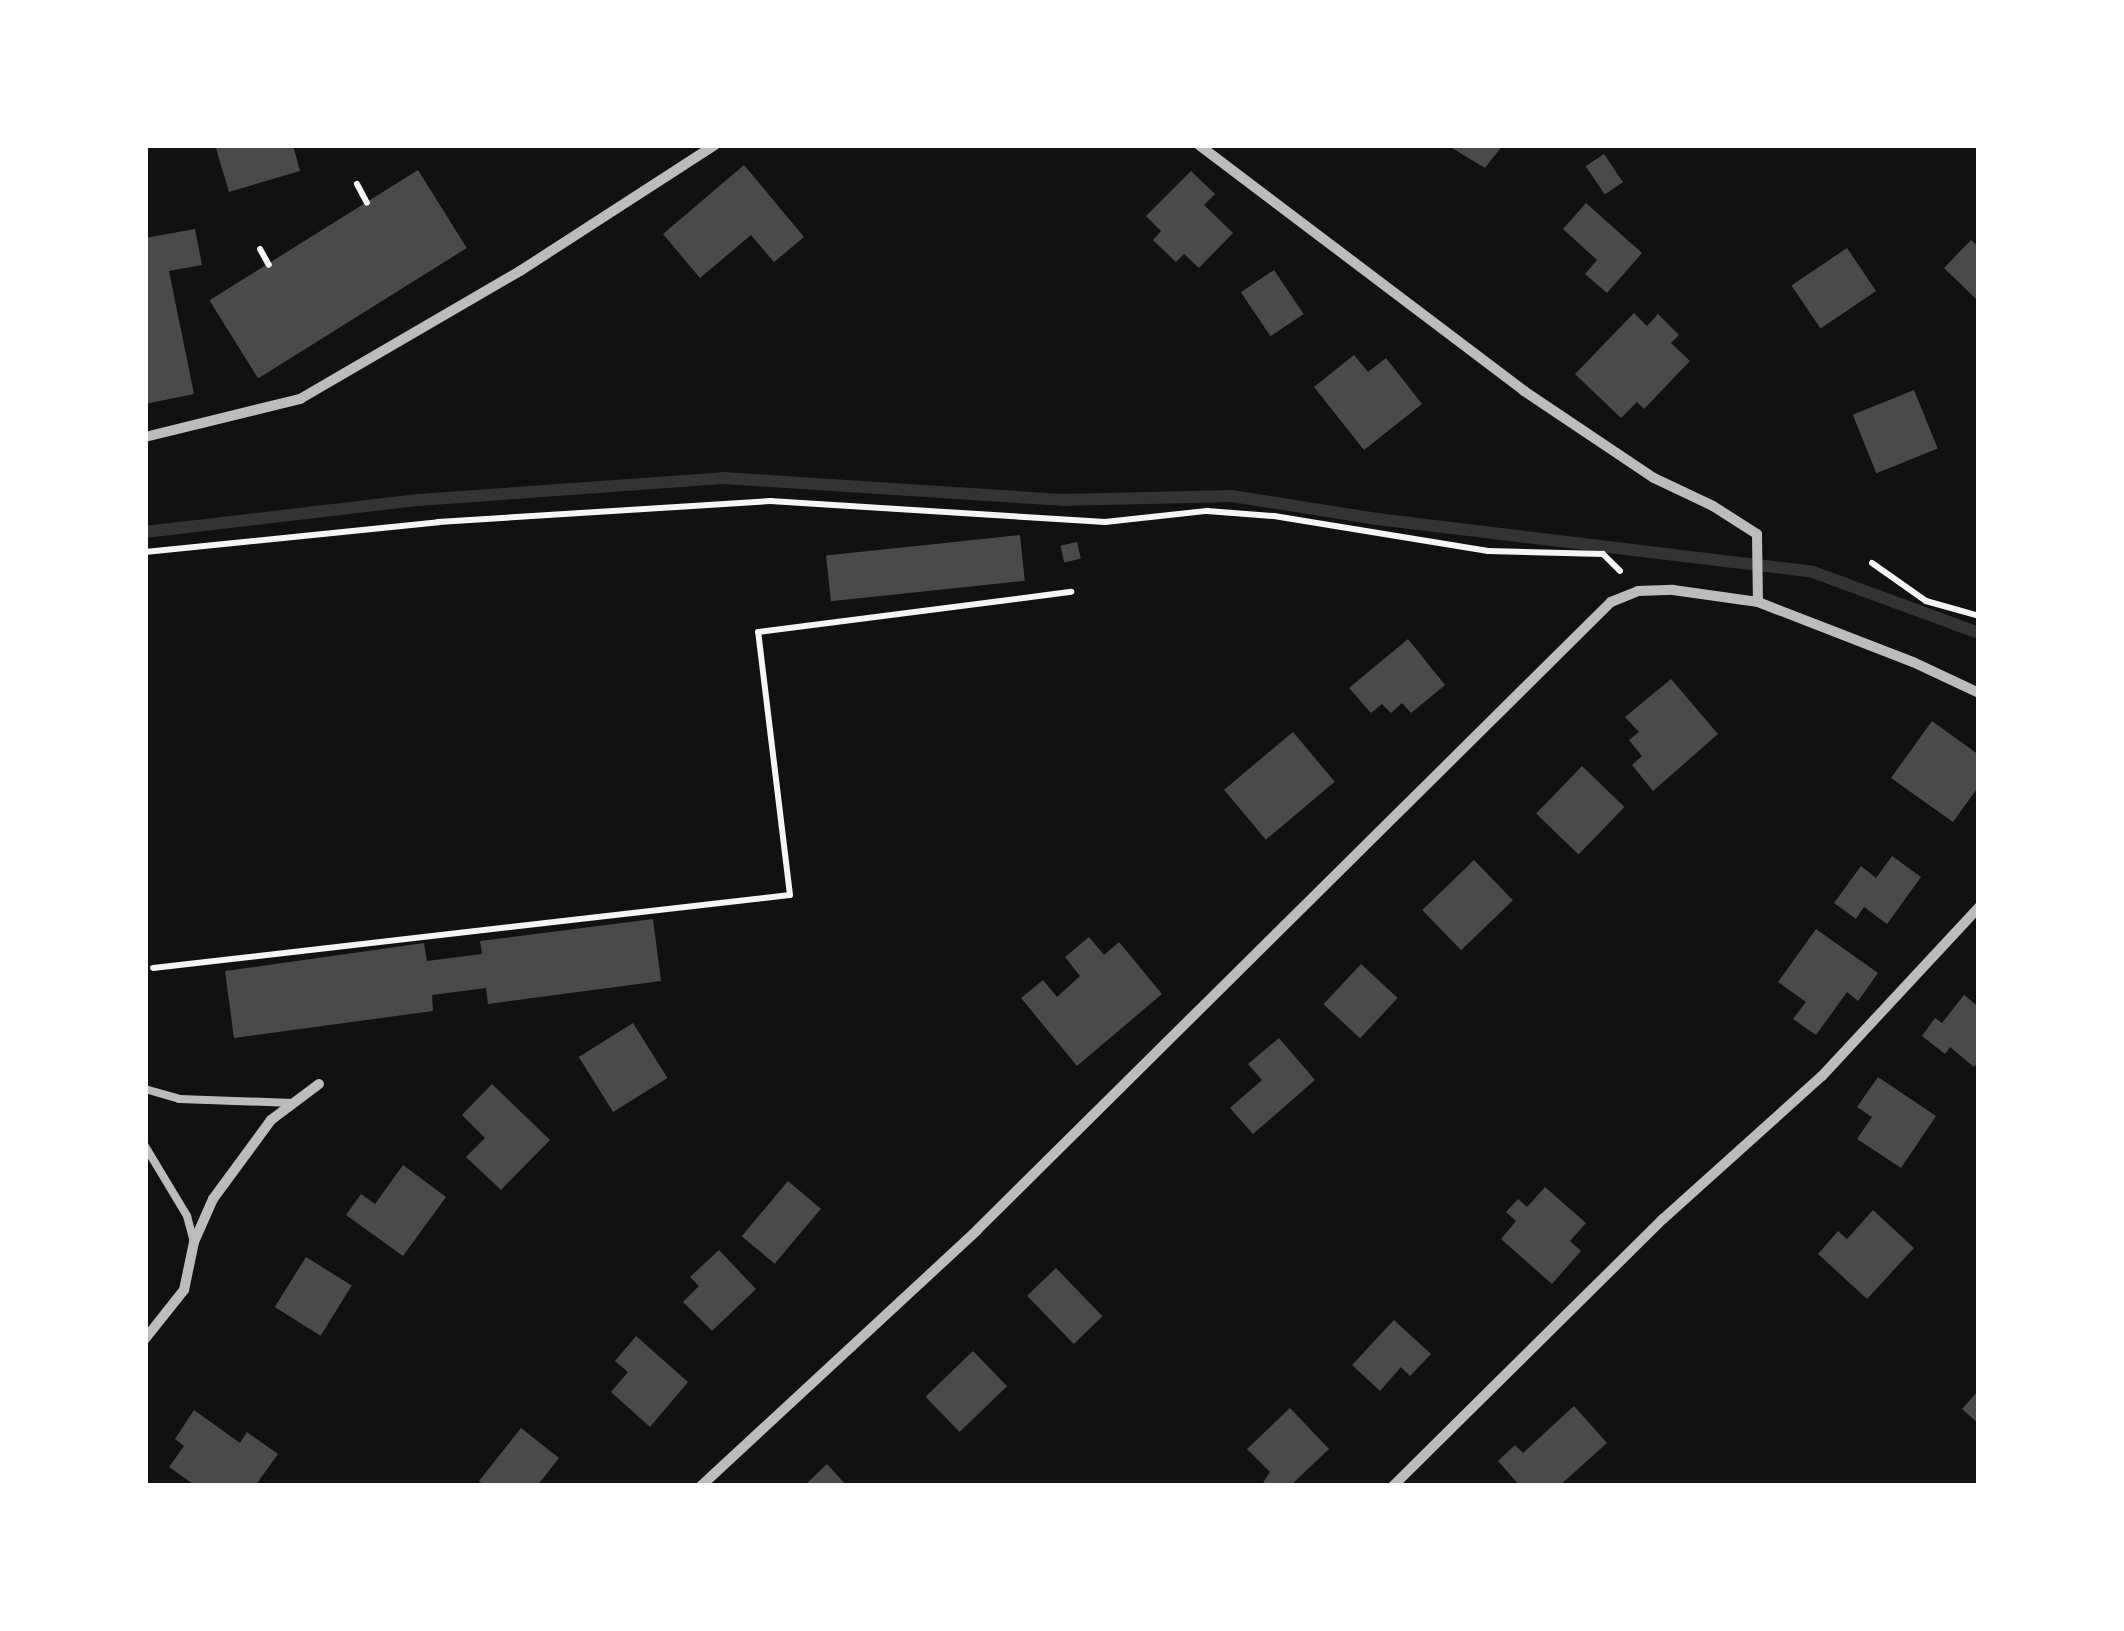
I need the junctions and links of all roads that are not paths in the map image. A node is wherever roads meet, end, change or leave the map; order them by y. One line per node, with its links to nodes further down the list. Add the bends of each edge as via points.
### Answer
1 (714, 145): 3 (street, via 520,271 300,399)
2 (1200, 145): 4 (street, via 1524,391 1654,478 1758,534)
3 (145, 437)
4 (1758, 602): 5 (street); 13 (street, via 1673,590 1638,591 1611,602 977,1230)
5 (1979, 694)
6 (1979, 907): 14 (street, via 1822,1076 1663,1219)
7 (319, 1084): 9 (street)
8 (145, 1089): 9 (lane, via 179,1099)
9 (294, 1103): 11 (street, via 271,1120 213,1199)
10 (145, 1146): 11 (lane, via 187,1216)
11 (194, 1242): 12 (street, via 184,1290)
12 (145, 1339)
13 (701, 1486)
14 (1393, 1486)

